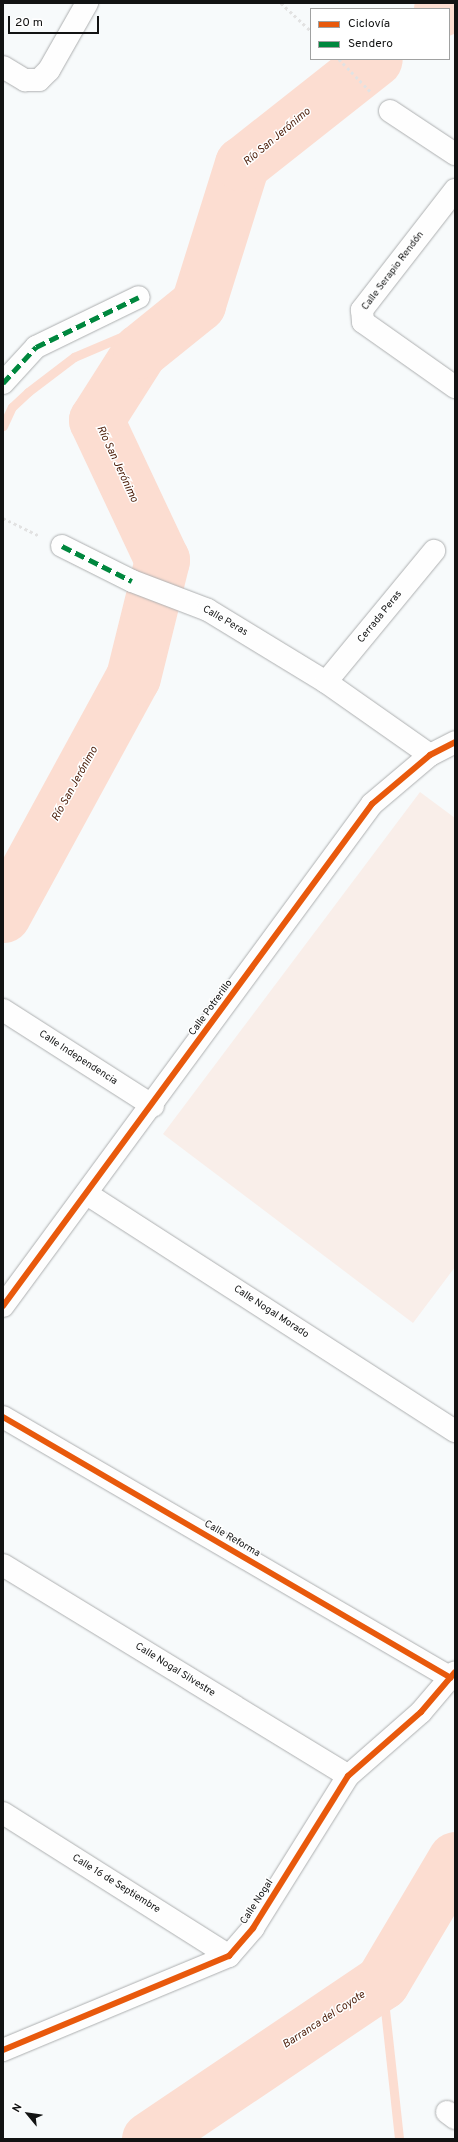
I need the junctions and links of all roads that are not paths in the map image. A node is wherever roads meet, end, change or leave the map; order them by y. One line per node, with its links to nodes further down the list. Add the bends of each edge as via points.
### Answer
1 (87, 3): 2 (street, via 49,70 39,80 25,80)
2 (3, 67)
3 (390, 111): 4 (street)
4 (455, 154)
5 (455, 190): 8 (street, Calle Serapio Rendón, via 362,310 363,322)
6 (139, 297): 7 (street, via 36,347)
7 (3, 383)
8 (455, 387)
9 (62, 546): 11 (street, Calle Peras, via 132,581 208,610)
10 (434, 552): 11 (street, Cerrada Peras)
11 (326, 682): 13 (street, Calle Peras)
12 (455, 742): 13 (street, Calle Potrerillo)
13 (430, 755): 15 (street, Calle Potrerillo, via 372,804)
14 (3, 1010): 15 (street, Calle Independencia)
15 (153, 1106): 16 (street, Calle Potrerillo)
16 (87, 1194): 17 (street, Calle Potrerillo); 19 (street, Calle Nogal Morado)
17 (3, 1306)
18 (3, 1417): 21 (street, Calle Reforma)
19 (455, 1431)
20 (3, 1565): 22 (street, Calle Nogal Silvestre)
21 (453, 1675): 22 (street, Calle Nogal, via 421,1712)
22 (348, 1776): 24 (street, Calle Nogal, via 254,1928)
23 (3, 1813): 24 (street, Calle 16 de Septiembre)
24 (228, 1956): 25 (street, Calle Nogal)
25 (3, 2050)

